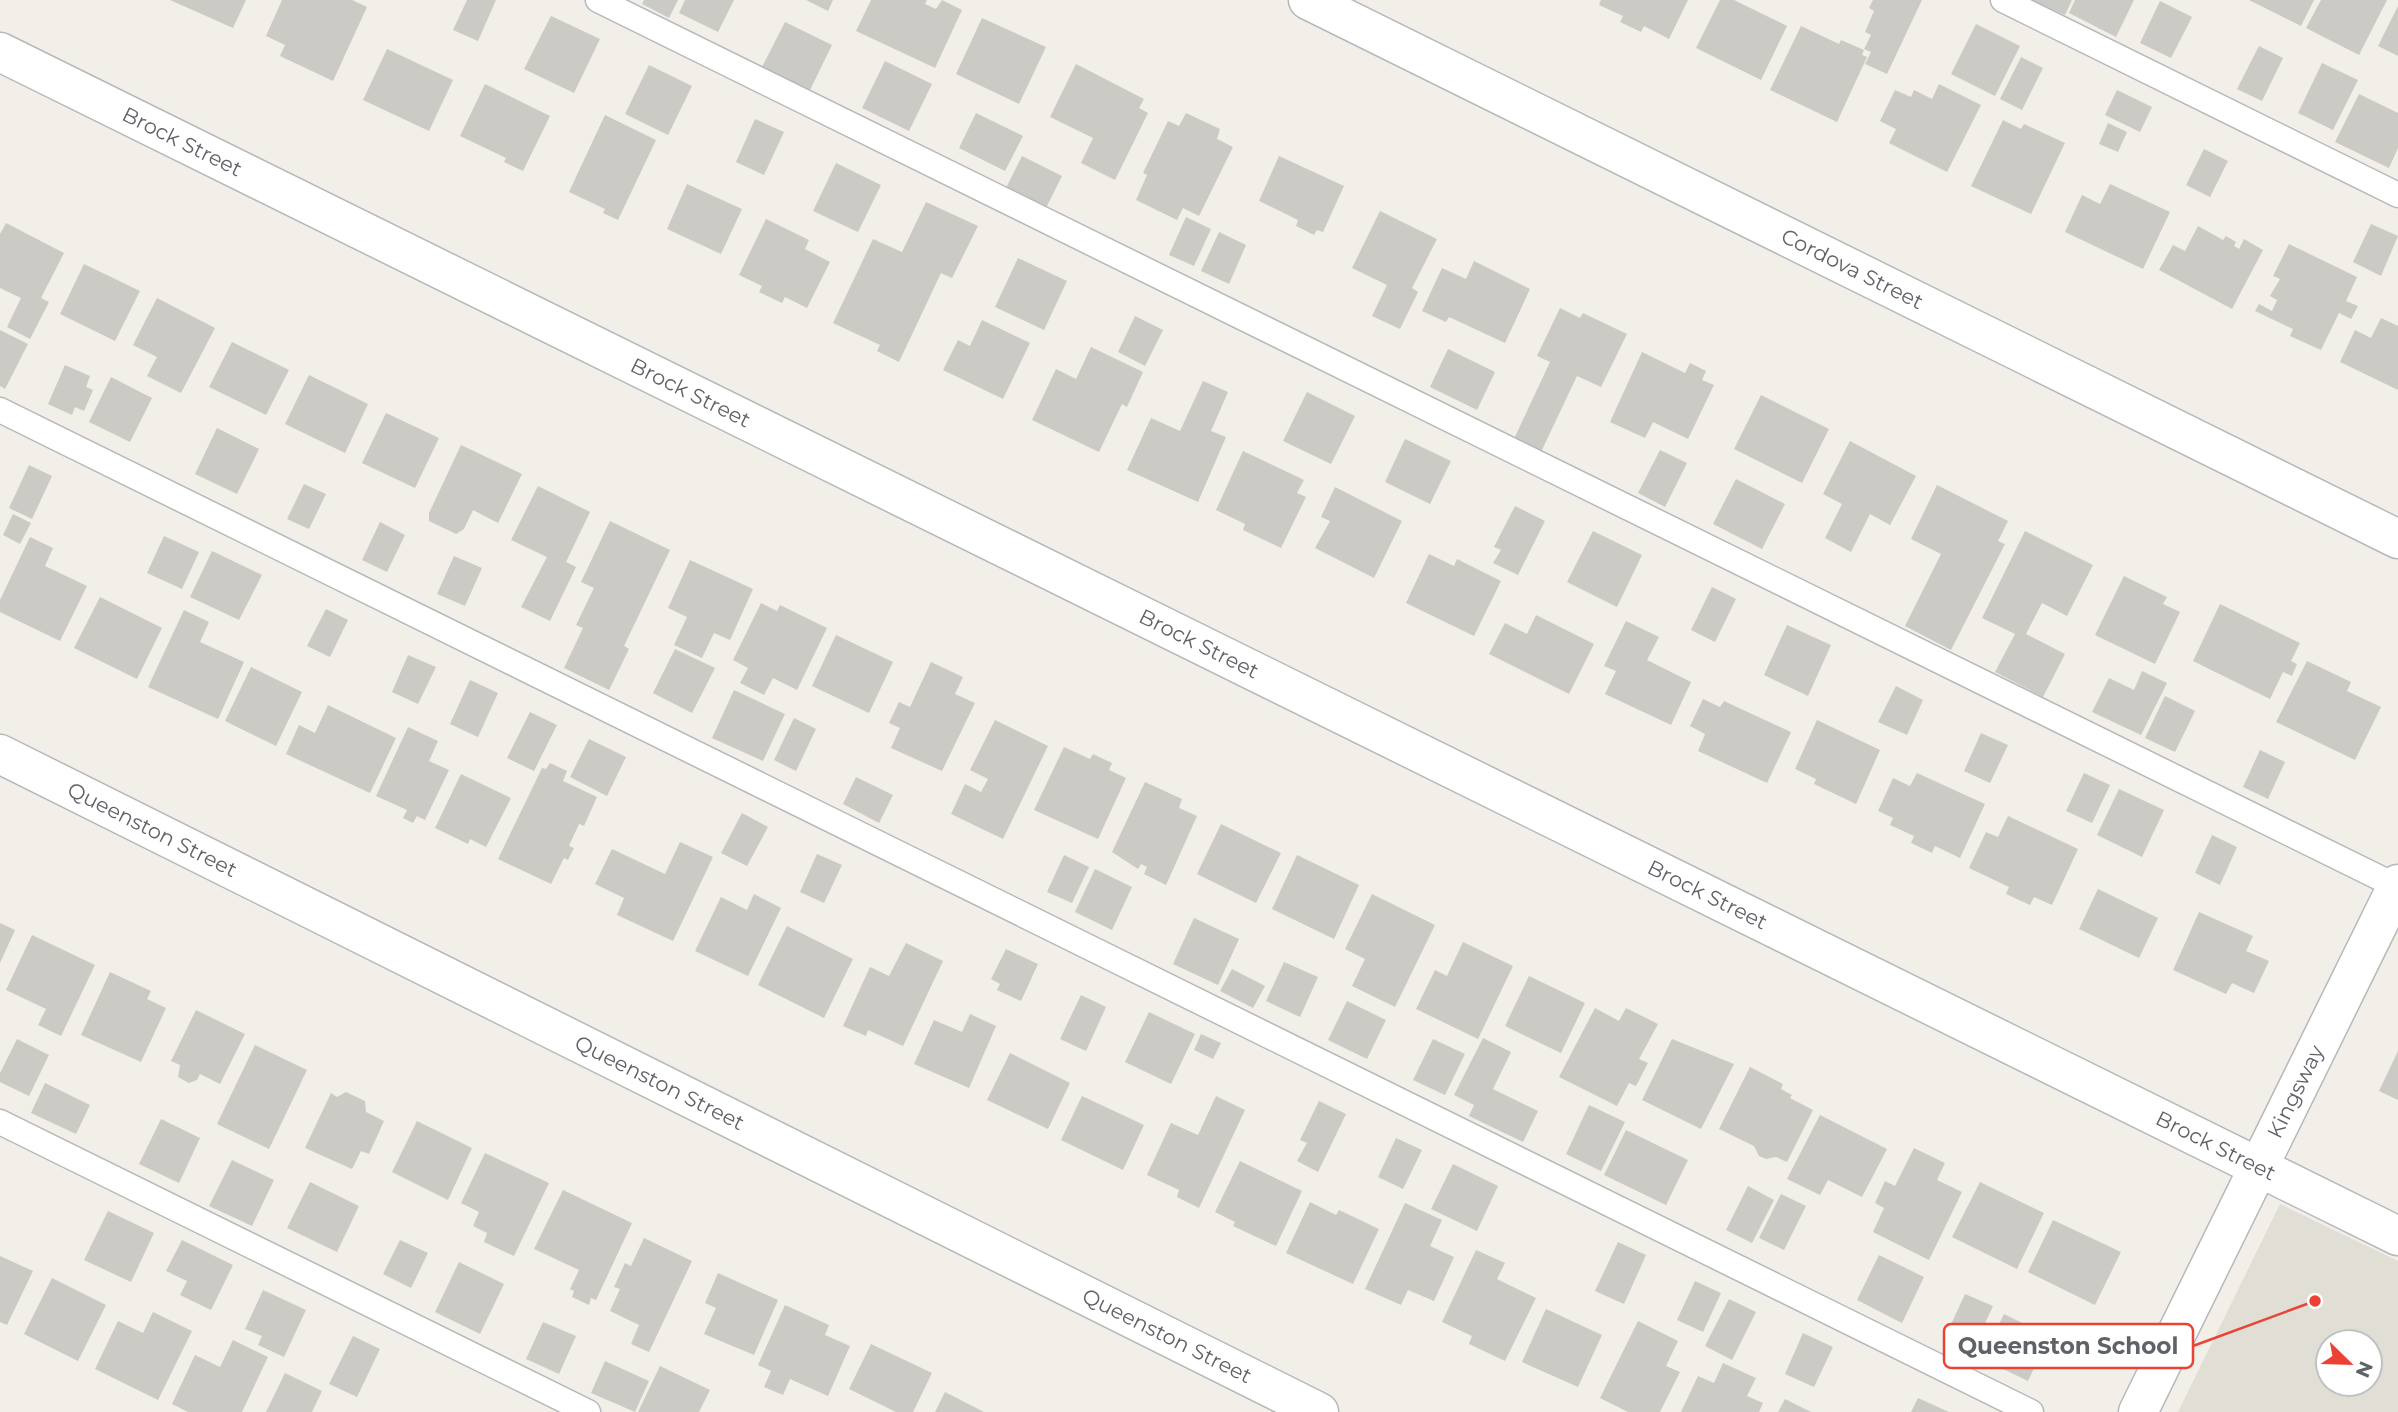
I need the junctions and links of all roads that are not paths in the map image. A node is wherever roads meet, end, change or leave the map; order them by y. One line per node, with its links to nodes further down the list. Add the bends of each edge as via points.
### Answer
1 (598, 0): 9 (lane)
2 (1308, 0): 7 (street, Cordova Street)
3 (2003, 0): 5 (lane)
4 (0, 52): 11 (street, Brock Street)
5 (2398, 195)
6 (0, 410): 15 (lane)
7 (2398, 539)
8 (0, 754): 14 (street, Queenston Street)
9 (2398, 886): 11 (street, Kingsway)
10 (0, 1122): 13 (lane)
11 (2258, 1166): 12 (street, Brock Street); 16 (street, Kingsway)
12 (2398, 1236)
13 (588, 1412)
14 (1319, 1412)
15 (2031, 1412)
16 (2138, 1412)

